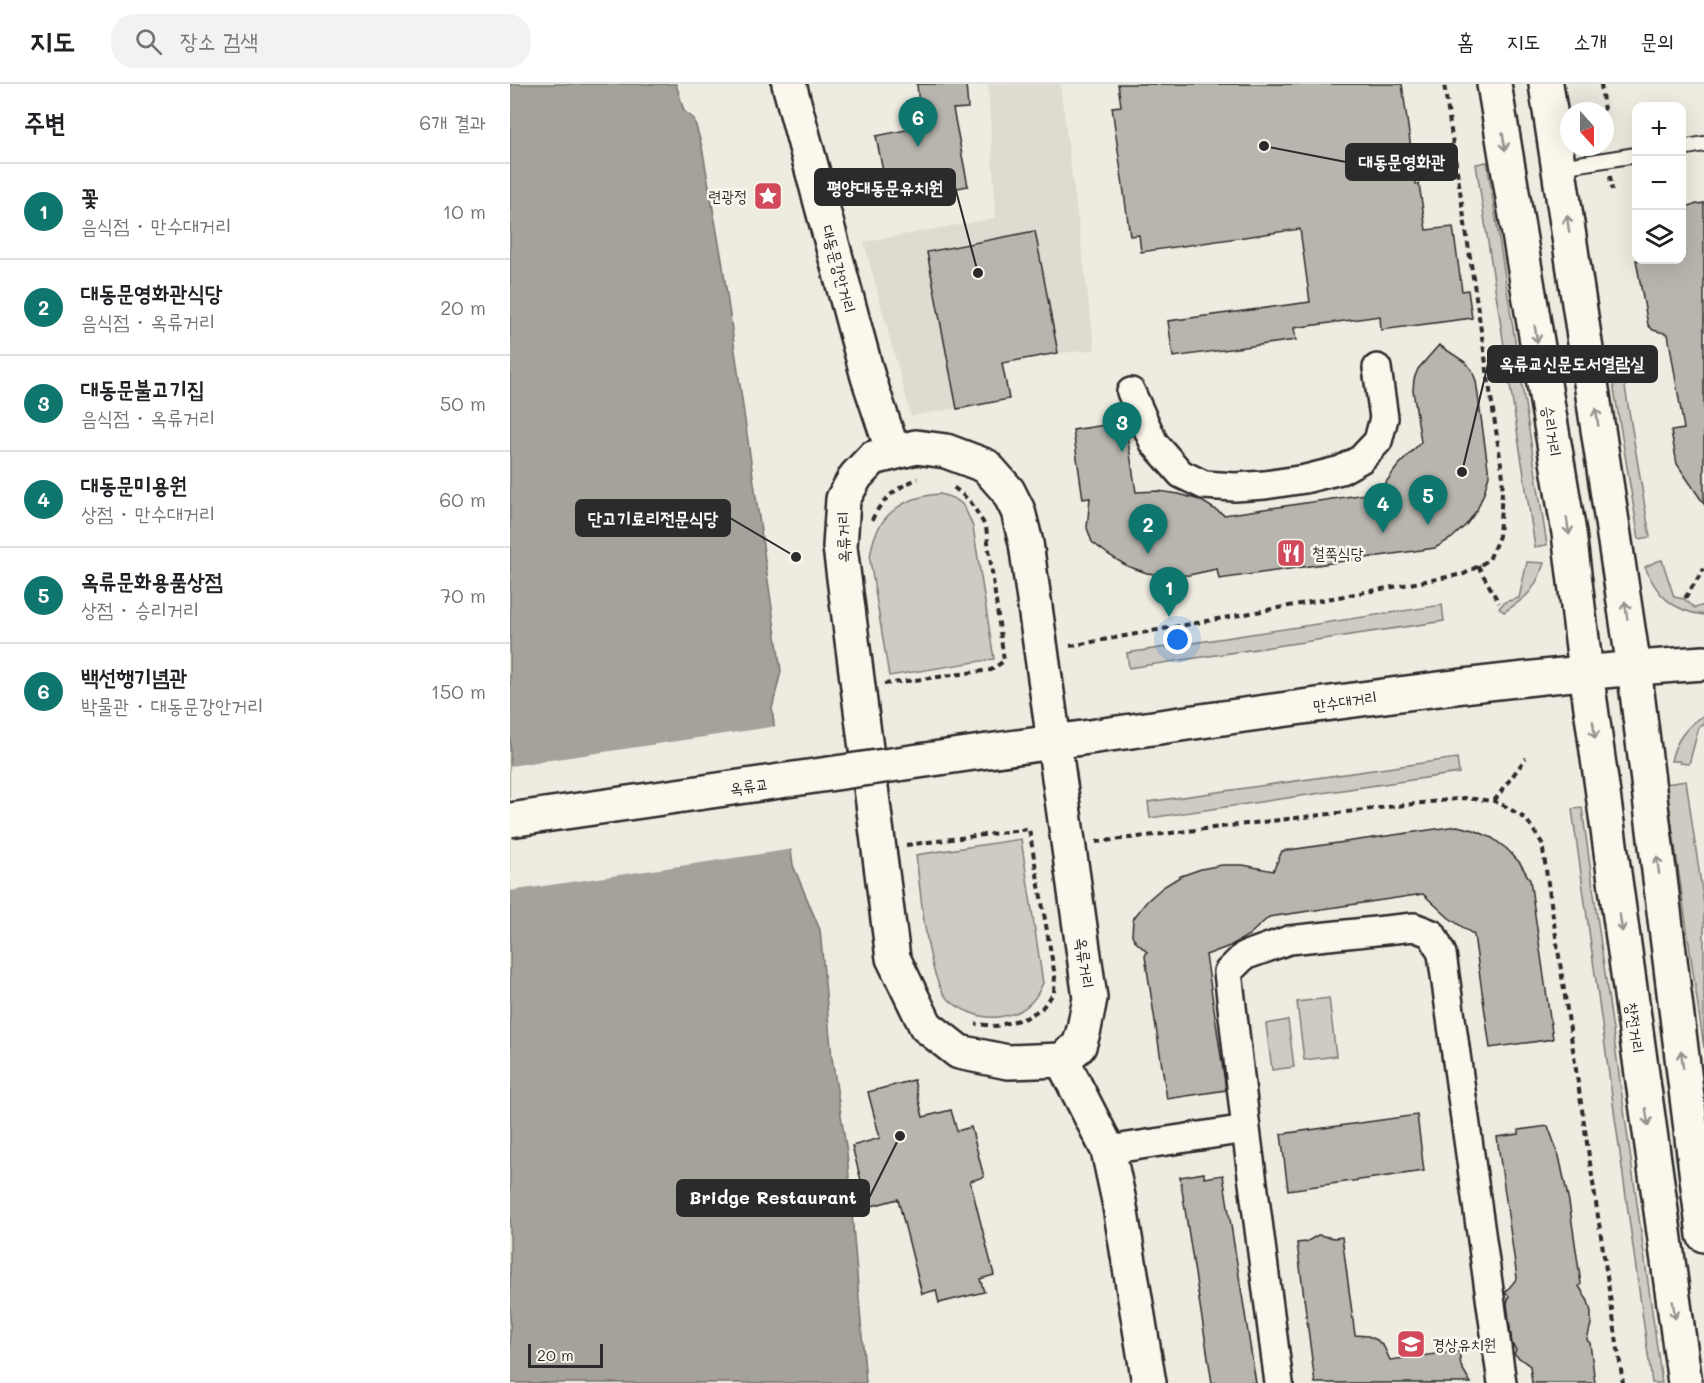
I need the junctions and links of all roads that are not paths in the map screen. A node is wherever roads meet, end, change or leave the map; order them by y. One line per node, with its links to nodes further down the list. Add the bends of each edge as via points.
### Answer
1 (789, 84): 10 (main road, 대동문강안거리, via 868,377)
2 (1494, 84): 13 (main road, 승리거리, one-way to 13, via 1569,533)
3 (1546, 84): 7 (main road)
4 (1704, 144): 5 (lane)
5 (1686, 147)
6 (1632, 156): 7 (lane)
7 (1560, 167): 12 (main road, one-way to 7)
8 (1377, 368): 9 (street, via 1384,417 1378,441 1361,459 1341,470 1265,485 1204,484 1182,474 1154,443)
9 (1131, 392)
10 (893, 452): 14 (main road, 옥류거리, via 916,447 946,451 986,466 1008,491 1026,543); 17 (main road, 옥류거리, via 873,458 856,476 843,499 840,547 892,958 926,1026 959,1052 1008,1062)
11 (1704, 663): 12 (main road, 만수대거리)
12 (1634, 668): 13 (main road, 만수대거리); 20 (main road, one-way to 12)
13 (1586, 672): 14 (main road, 만수대거리, via 1463,685); 24 (main road, 창전거리, one-way to 24)
14 (1054, 742): 15 (main road, 만수대거리); 17 (main road, 옥류거리, via 1090,998 1078,1046)
15 (988, 751): 16 (main road, 옥류교, bridge)
16 (510, 820)
17 (1062, 1060): 19 (main road)
18 (1246, 1129): 19 (street); 22 (street); 23 (street, via 1228,972 1244,956 1289,940 1414,927 1432,934 1442,954)
19 (1108, 1150): 21 (main road)
20 (1704, 1235)
21 (1149, 1383)
22 (1279, 1383)
23 (1502, 1383)
24 (1685, 1383)

